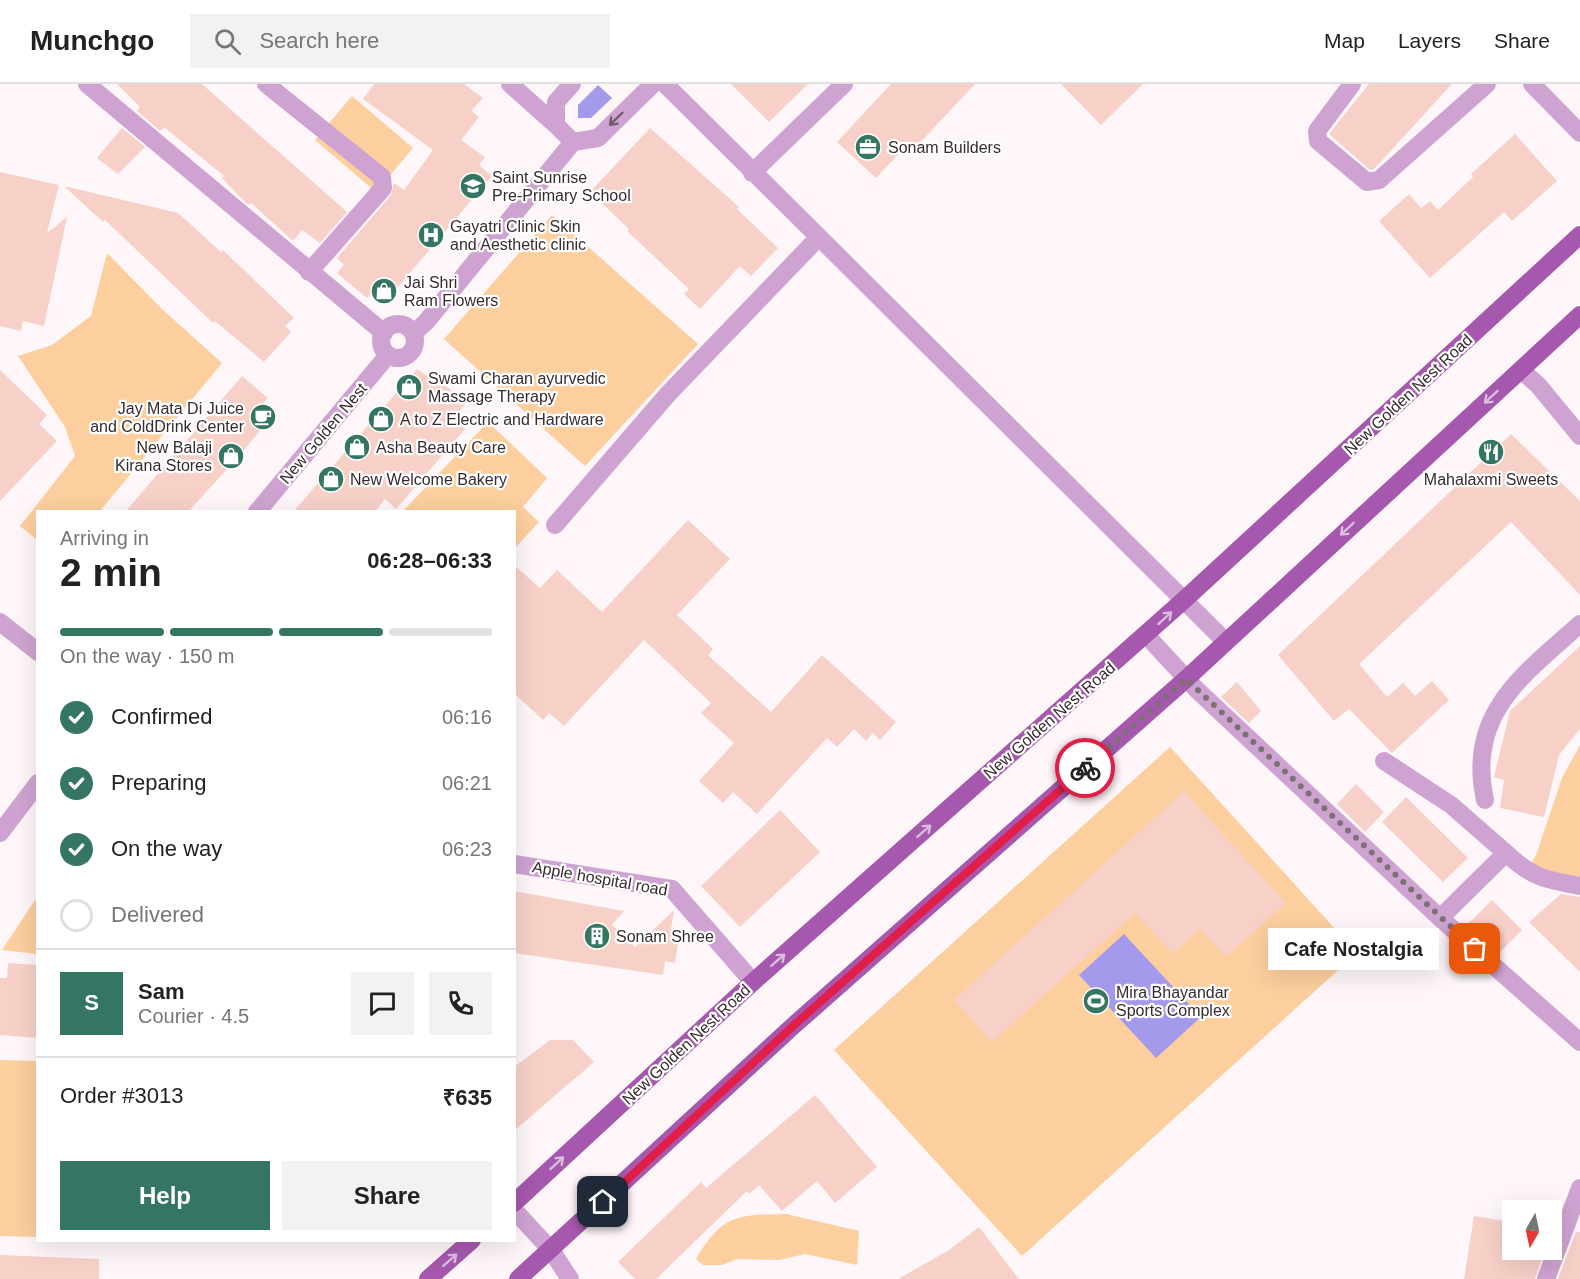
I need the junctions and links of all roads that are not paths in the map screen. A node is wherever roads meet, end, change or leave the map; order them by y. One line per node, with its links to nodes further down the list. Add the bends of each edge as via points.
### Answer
1 (266, 84): 17 (street, via 382,177 383,188)
2 (510, 84): 11 (street)
3 (572, 84): 11 (street, via 556,102)
4 (652, 84): 13 (street, one-way to 13, via 597,138)
5 (664, 84): 14 (street)
6 (844, 84): 14 (street)
7 (1352, 84): 8 (street, via 1317,131 1318,141 1367,182 1378,180)
8 (1487, 84)
9 (1532, 84): 12 (street)
10 (90, 94): 17 (street)
11 (556, 125): 13 (street)
12 (1580, 133)
13 (573, 142): 20 (street)
14 (752, 173): 16 (street)
15 (1580, 235): 26 (main road, New Golden Nest Road)
16 (818, 238): 25 (street, via 668,394); 26 (street)
17 (309, 272): 19 (street)
18 (1580, 315): 22 (main road)
19 (384, 333): 20 (street, via 389,327 400,325); 21 (street, via 382,346)
20 (413, 334): 21 (street, via 415,345 409,354 399,358)
21 (388, 355): 24 (street, New Golden Nest)
22 (1521, 370): 23 (street); 30 (main road, one-way to 30)
23 (1580, 436)
24 (259, 510)
25 (555, 525)
26 (1184, 600): 29 (main road, New Golden Nest Road, one-way to 26); 30 (street)
27 (0, 622): 31 (street)
28 (1580, 624): 35 (street, via 1518,680 1499,703 1482,751)
29 (1146, 635): 32 (street); 41 (main road, New Golden Nest Road, one-way to 29)
30 (1226, 642): 32 (main road)
31 (36, 650)
32 (1186, 679): 40 (street); 47 (main road, via 793,1026)
33 (1384, 762): 37 (street, via 1451,805)
34 (36, 786): 36 (street)
35 (1485, 800)
36 (0, 833)
37 (1506, 853): 39 (street, via 1525,872); 40 (street)
38 (516, 864): 41 (street, Apple hospital road, via 672,889)
39 (1580, 886)
40 (1440, 918): 42 (street)
41 (753, 982): 44 (main road, New Golden Nest Road, one-way to 41)
42 (1580, 1042)
43 (1580, 1188): 51 (street)
44 (516, 1201)
45 (516, 1212): 47 (street)
46 (470, 1242): 48 (main road, one-way to 46)
47 (551, 1250): 49 (main road); 50 (street)
48 (428, 1279)
49 (518, 1279)
50 (570, 1279)
51 (1546, 1279)

